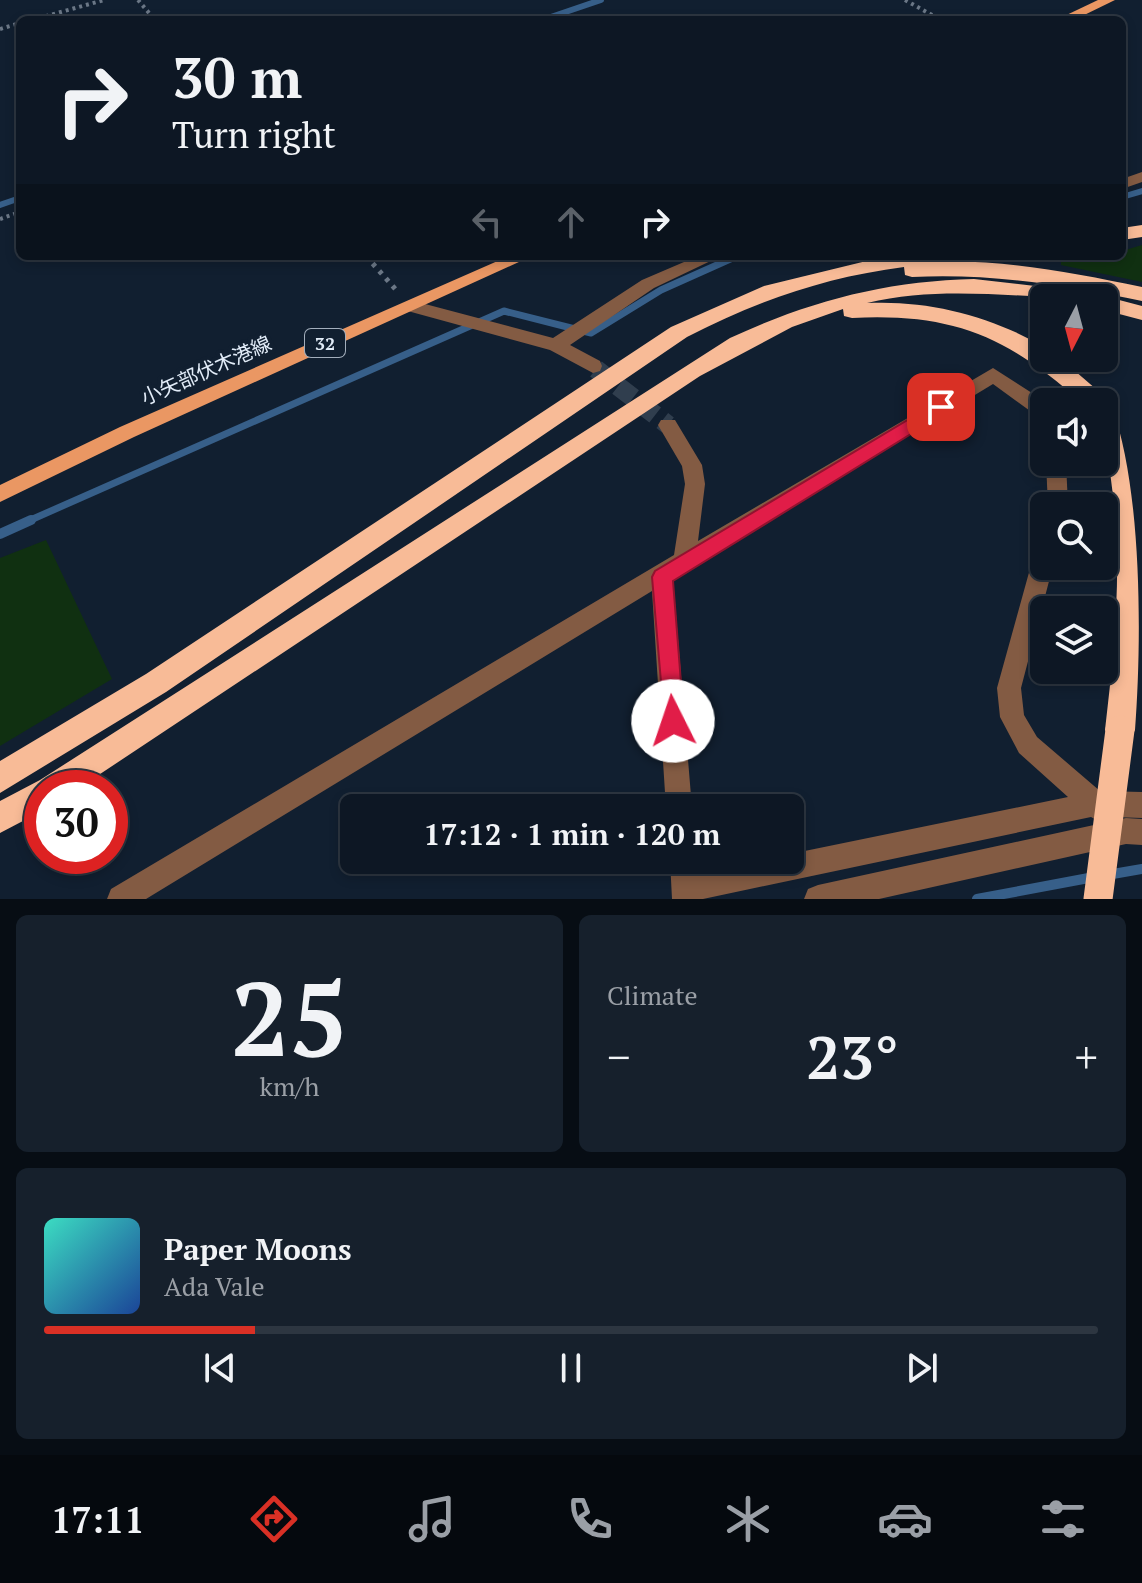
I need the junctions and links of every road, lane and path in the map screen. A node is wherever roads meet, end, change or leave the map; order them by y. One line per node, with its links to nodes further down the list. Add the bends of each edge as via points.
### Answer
1 (104, 0): 5 (path)
2 (138, 0): 6 (path)
3 (905, 0): 7 (path)
4 (1109, 0): 8 (main road)
5 (46, 16)
6 (152, 16)
7 (934, 16)
8 (1072, 16)
9 (370, 260): 15 (path)
10 (515, 260): 15 (main road, 小矢部伏木港線 / 32)
11 (704, 260): 20 (street, via 648,284)
12 (904, 260): 18 (highway, via 768,289)
13 (1030, 293): 19 (highway, via 967,286 917,288 821,305)
14 (1142, 294): 18 (highway, via 996,271 881,273 784,292)
15 (410, 306): 20 (street); 27 (main road, 小矢部伏木港線 / 32)
16 (1118, 307): 17 (highway)
17 (1142, 313)
18 (679, 332): 35 (highway, via 156,683)
19 (735, 343): 21 (highway, via 825,315 885,309 959,319); 34 (highway)
20 (556, 345): 22 (street)
21 (1030, 349)
22 (593, 366)
23 (1062, 372): 24 (highway)
24 (1080, 388)
25 (1030, 403): 31 (street, via 993,375)
26 (668, 425): 31 (street, via 692,465 695,484)
27 (127, 432): 29 (main road, 小矢部伏木港線 / 32); 30 (main road, 小矢部伏木港線 / 32)
28 (1118, 438): 46 (highway, bridge, via 1136,490 1138,581)
29 (0, 480)
30 (0, 494)
31 (684, 563): 32 (street)
32 (662, 577): 36 (street); 44 (street)
33 (1038, 580): 38 (street, via 1009,688 1012,717 1028,745)
34 (80, 770)
35 (0, 778)
36 (678, 794)
37 (24, 804): 40 (highway)
38 (1095, 804): 39 (street); 41 (street); 43 (street)
39 (1142, 805)
40 (0, 818)
41 (1134, 832): 45 (street)
42 (684, 874): 43 (street)
43 (686, 894)
44 (121, 899)
45 (818, 899)
46 (1098, 899)

